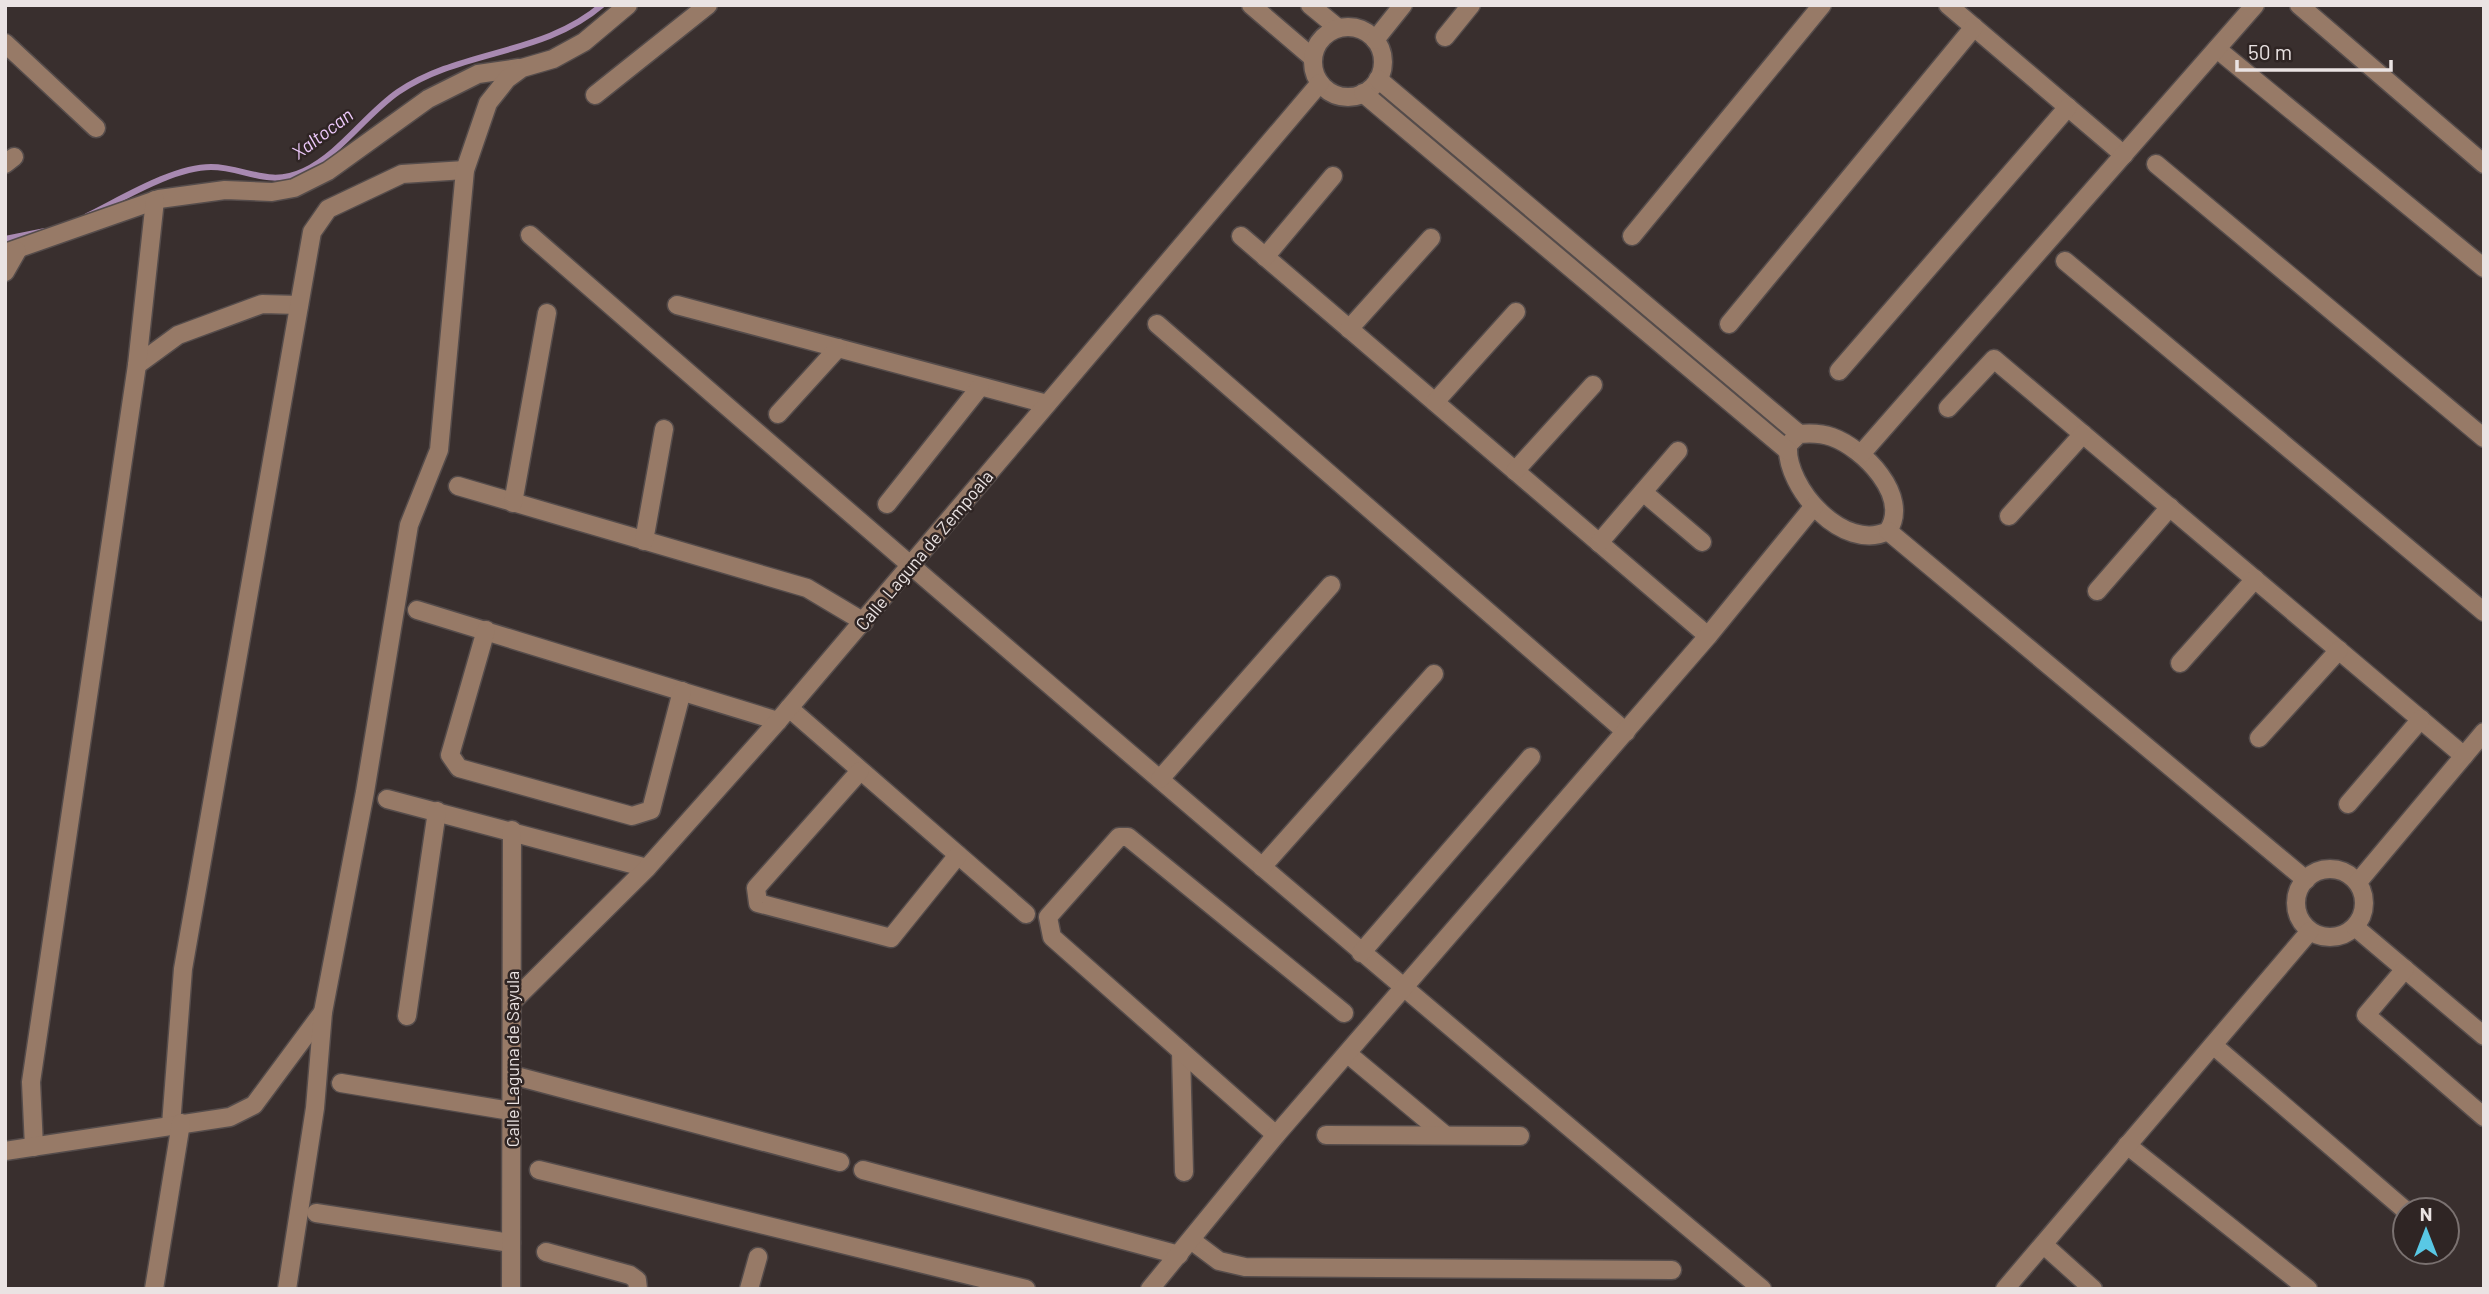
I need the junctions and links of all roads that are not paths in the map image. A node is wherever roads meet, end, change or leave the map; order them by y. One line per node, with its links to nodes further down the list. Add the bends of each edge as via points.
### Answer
1 (628, 5): 18 (street, via 584,41 553,59)
2 (708, 5): 22 (street)
3 (1251, 5): 17 (street)
4 (1310, 5): 12 (street)
5 (1403, 5): 14 (street)
6 (1471, 5): 13 (street)
7 (1822, 5): 33 (street)
8 (1948, 5): 11 (street)
9 (2255, 5): 16 (street)
10 (2299, 5): 27 (street)
11 (1974, 27): 23 (street); 45 (street)
12 (1338, 28): 14 (street, via 1365,31); 17 (street, via 1326,34)
13 (1445, 37)
14 (1375, 40): 19 (street, via 1381,52)
15 (5, 43): 24 (street)
16 (2217, 49): 25 (street); 38 (street)
17 (1313, 58): 20 (street)
18 (522, 68): 28 (street, via 488,103); 30 (street, via 478,74 428,99 328,171 294,188 225,190)
19 (1378, 79): 21 (street); 57 (street)
20 (1320, 83): 21 (street, via 1344,97); 53 (street, Calle Laguna de Zempoala)
21 (1363, 93): 61 (street)
22 (595, 95)
23 (2068, 107): 25 (street); 49 (street)
24 (96, 128)
25 (2124, 155): 62 (street)
26 (2156, 164): 59 (street)
27 (2484, 164)
28 (465, 170): 40 (street, via 401,174 328,209 312,232); 113 (street, via 439,450 409,525)
29 (1333, 176): 36 (street)
30 (155, 200): 35 (street); 48 (street)
31 (530, 235): 75 (street)
32 (1241, 236): 36 (street)
33 (1632, 236)
34 (1431, 238): 46 (street)
35 (11, 252): 39 (street)
36 (1265, 257): 46 (street)
37 (2066, 261): 80 (street)
38 (2484, 268)
39 (5, 272)
40 (299, 305): 48 (street, via 262,304 178,335); 124 (street, via 183,969)
41 (677, 305): 47 (street)
42 (1516, 312): 52 (street)
43 (547, 313): 66 (street)
44 (1157, 324): 90 (street)
45 (1729, 324)
46 (1349, 329): 52 (street)
47 (838, 348): 51 (street); 55 (street)
48 (137, 365): 130 (street, via 31,1082)
49 (1839, 371)
50 (1593, 385): 63 (street)
51 (980, 387): 53 (street); 67 (street)
52 (1435, 402): 63 (street)
53 (1047, 404): 75 (street, Calle Laguna de Zempoala)
54 (1948, 408): 58 (street, via 1994,359)
55 (778, 414)
56 (664, 429): 72 (street)
57 (1799, 434): 61 (street); 62 (street, via 1831,436)
58 (2083, 434): 69 (street); 70 (street)
59 (2484, 438)
60 (1678, 450): 65 (street)
61 (1788, 450): 68 (street, via 1791,475)
62 (1861, 454): 71 (street, via 1890,492 1894,506)
63 (1515, 471): 74 (street)
64 (458, 486): 66 (street)
65 (1643, 492): 73 (street); 74 (street)
66 (513, 503): 72 (street)
67 (887, 504)
68 (1814, 506): 71 (street, via 1866,537); 83 (street)
69 (2170, 507): 76 (street); 78 (street)
70 (2009, 516)
71 (1888, 531): 104 (street)
72 (644, 541): 81 (street, via 807,588)
73 (1702, 542)
74 (1599, 543): 83 (street)
75 (911, 567): 81 (street, Calle Laguna de Zempoala); 96 (street)
76 (2255, 579): 84 (street); 85 (street)
77 (1331, 584): 96 (street)
78 (2098, 591)
79 (417, 610): 82 (street)
80 (2484, 612)
81 (864, 622): 88 (street, Calle Laguna de Zempoala)
82 (485, 630): 87 (street); 87 (street, via 450,755 459,768 642,815 651,810)
83 (1709, 636): 90 (street)
84 (2339, 650): 89 (street); 92 (street)
85 (2180, 663)
86 (1433, 674): 102 (street)
87 (682, 691): 88 (street)
88 (783, 715): 95 (street); 103 (street, Calle Laguna de Zempoala)
89 (2421, 719): 93 (street); 98 (street)
90 (1626, 732): 111 (street)
91 (2484, 732): 93 (street)
92 (2259, 738)
93 (2464, 756): 105 (street)
94 (1531, 757): 109 (street)
95 (860, 771): 101 (street); 101 (street, via 756,888 758,903 891,938)
96 (1160, 779): 102 (street)
97 (387, 799): 99 (street)
98 (2348, 804)
99 (437, 811): 100 (street); 115 (street)
100 (512, 830): 103 (street); 112 (street, Calle Laguna de Sayula)
101 (958, 855): 106 (street)
102 (1262, 867): 109 (street)
103 (647, 868): 112 (street, Calle Laguna de Zempoala)
104 (2306, 880): 105 (street, via 2332,869); 108 (street, via 2296,906)
105 (2358, 882): 107 (street, via 2365,900)
106 (1026, 914)
107 (2355, 927): 108 (street, via 2338,937); 110 (street)
108 (2310, 931): 117 (street)
109 (1362, 953): 111 (street)
110 (2405, 969): 116 (street); 123 (street, via 2366,1015)
111 (1404, 989): 119 (street); 152 (street)
112 (512, 1002): 120 (street, Calle Laguna de Sayula)
113 (323, 1012): 124 (street, via 254,1105 230,1117); 146 (street, via 315,1108)
114 (1344, 1013): 118 (street, via 1136,841 1119,837 1048,917 1049,930)
115 (407, 1016)
116 (2484, 1036)
117 (2213, 1045): 129 (street); 136 (street)
118 (1181, 1051): 125 (street); 135 (street)
119 (1348, 1054): 125 (street); 127 (street)
120 (512, 1075): 122 (street, Calle Laguna de Sayula); 132 (street)
121 (341, 1083): 122 (street)
122 (511, 1111): 139 (street, Calle Laguna de Sayula)
123 (2484, 1117)
124 (176, 1124): 130 (street); 145 (street)
125 (1276, 1135): 138 (street)
126 (1326, 1135): 127 (street)
127 (1446, 1135): 128 (street)
128 (1520, 1136)
129 (2127, 1145): 140 (street); 155 (street)
130 (34, 1147): 131 (street)
131 (5, 1151)
132 (840, 1162)
133 (538, 1171): 150 (street)
134 (863, 1171): 142 (street)
135 (1184, 1172)
136 (2391, 1198)
137 (316, 1213): 139 (street)
138 (1191, 1240): 142 (street); 144 (street, via 1219,1261 1245,1267)
139 (511, 1243): 147 (street, Calle Laguna de Sayula)
140 (2044, 1245): 153 (street); 154 (street)
141 (546, 1252): 148 (street, via 630,1275 637,1280)
142 (1179, 1255): 151 (street)
143 (758, 1257): 149 (street)
144 (1672, 1269)
145 (154, 1289)
146 (287, 1289)
147 (511, 1289)
148 (638, 1289)
149 (749, 1289)
150 (1026, 1289)
151 (1150, 1289)
152 (1762, 1289)
153 (2005, 1289)
154 (2093, 1289)
155 (2308, 1289)

